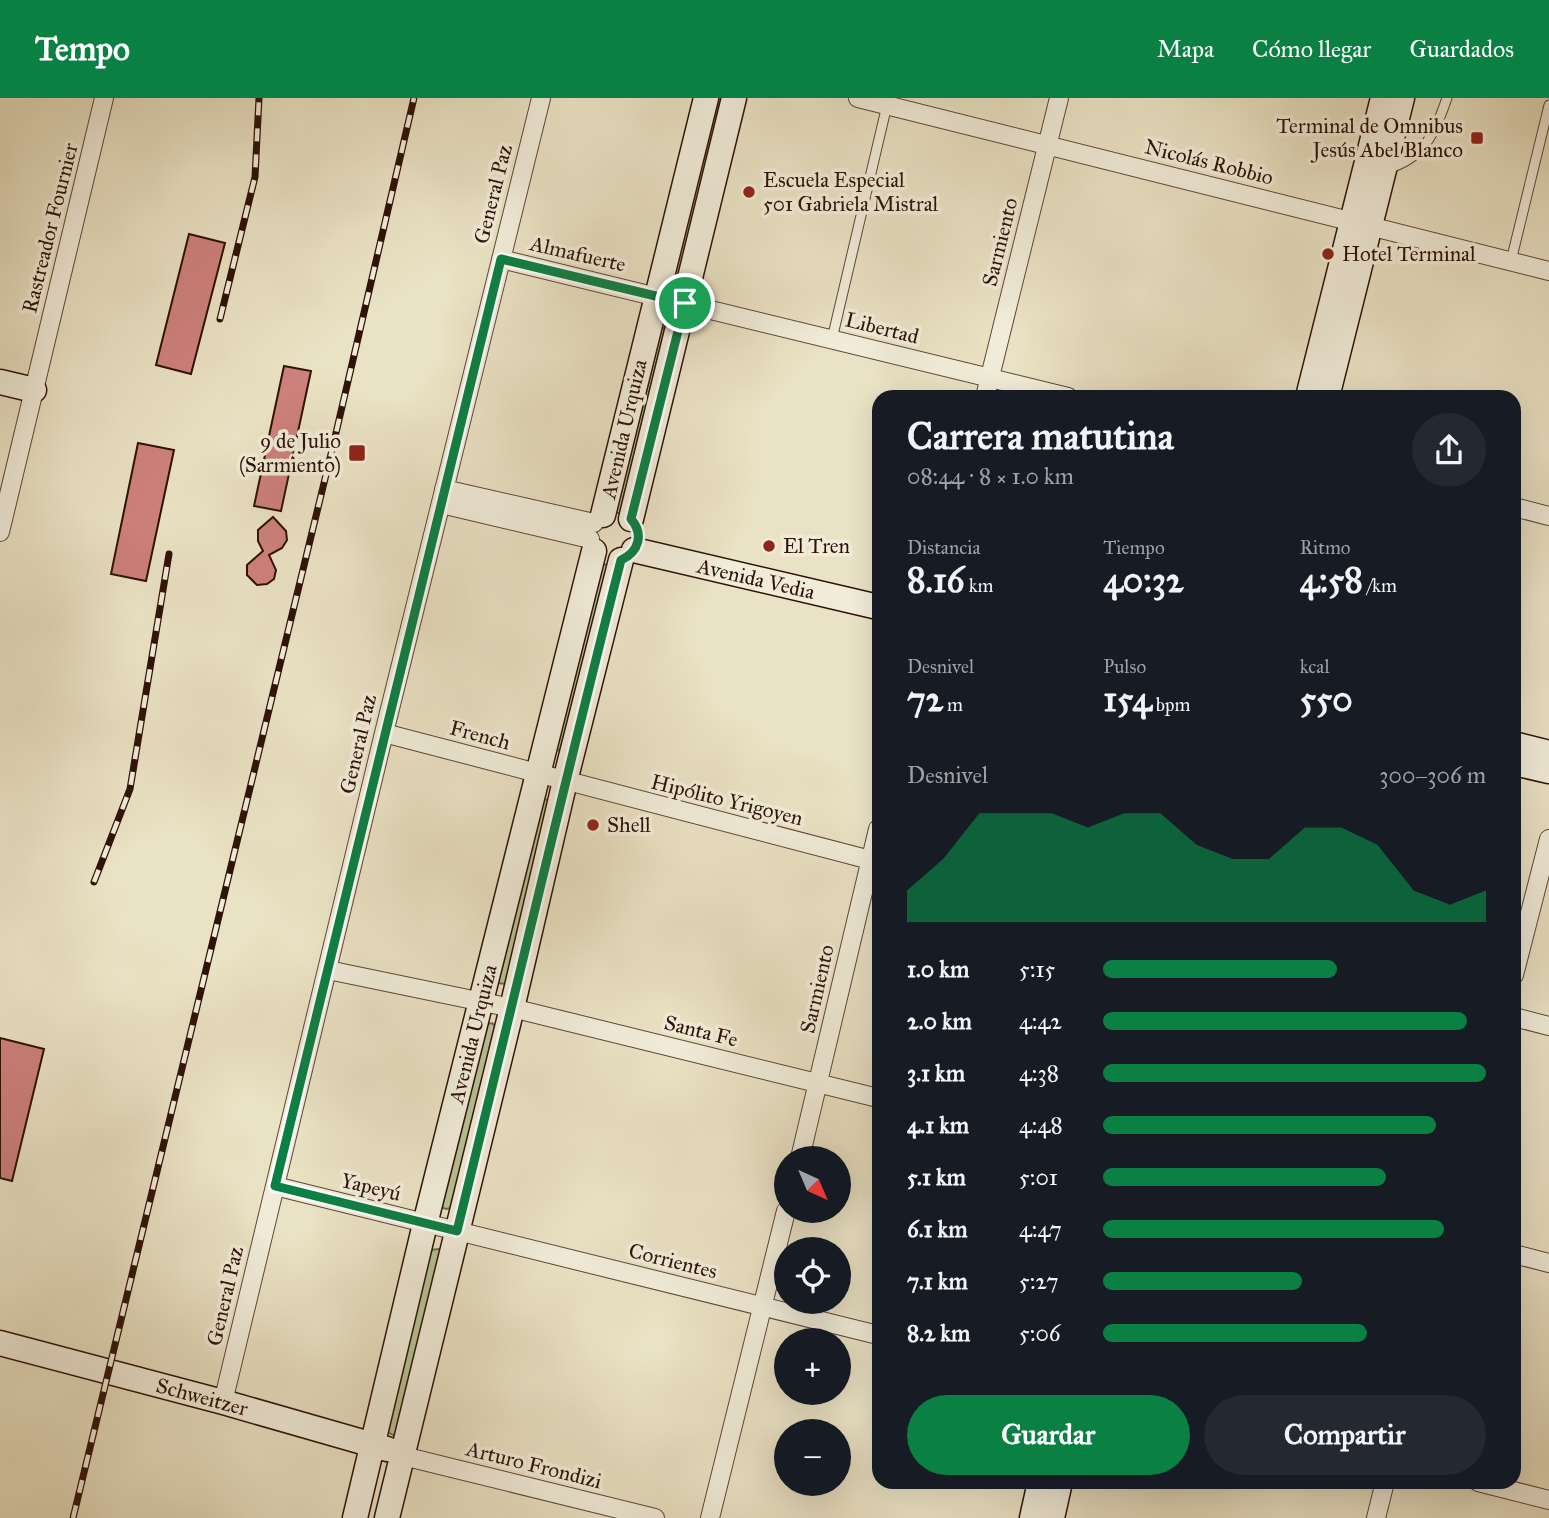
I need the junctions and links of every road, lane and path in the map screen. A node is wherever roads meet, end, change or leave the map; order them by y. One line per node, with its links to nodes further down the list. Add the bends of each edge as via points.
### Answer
1 (104, 98): 23 (street, Rastreador Fournier)
2 (541, 98): 15 (street, General Paz)
3 (706, 98): 18 (main road, Avenida Urquiza)
4 (734, 98): 19 (main road, Avenida Urquiza)
5 (858, 98): 10 (street, Nicolás Robbio)
6 (1059, 98): 12 (street, Sarmiento)
7 (1383, 98): 14 (main road)
8 (1402, 98): 13 (main road)
9 (1447, 98): 13 (lane, via 1432,137 1406,164)
10 (887, 105): 12 (street, Nicolás Robbio); 20 (lane)
11 (1549, 105): 16 (lane)
12 (1047, 145): 14 (street, Nicolás Robbio); 21 (street, Sarmiento)
13 (1384, 170): 14 (main road)
14 (1361, 223): 16 (street, Nicolás Robbio); 26 (main road); 27 (main road)
15 (501, 259): 18 (street, Almafuerte); 28 (street, General Paz)
16 (1511, 261): 17 (street, Nicolás Robbio)
17 (1549, 271)
18 (655, 295): 19 (street, Almafuerte); 32 (main road, Avenida Urquiza)
19 (685, 303): 20 (street, Libertad); 33 (main road, Avenida Urquiza)
20 (832, 339): 21 (street, Libertad)
21 (990, 378): 24 (street, Sarmiento); 25 (street, Libertad)
22 (0, 382): 23 (main road)
23 (34, 390): 31 (street, Rastreador Fournier)
24 (987, 390)
25 (1039, 390)
26 (1310, 390)
27 (1328, 390)
28 (442, 497): 32 (street); 36 (street, General Paz)
29 (1521, 509): 30 (street)
30 (1549, 516)
31 (0, 532)
32 (595, 532): 33 (main road, via 607,560); 33 (main road, via 615,512); 41 (main road, Avenida Urquiza)
33 (631, 541): 34 (main road, Avenida Vedia); 35 (main road, Avenida Vedia); 42 (main road, Avenida Urquiza)
34 (872, 589)
35 (872, 605)
36 (384, 733): 41 (street, French); 47 (street, General Paz)
37 (1521, 746): 38 (main road)
38 (1549, 753)
39 (1521, 765): 40 (main road)
40 (1549, 771)
41 (538, 774): 42 (street, French); 48 (main road, Avenida Urquiza)
42 (565, 781): 44 (street, Hipólito Yrigoyen); 49 (main road, Avenida Urquiza)
43 (1549, 839): 46 (street)
44 (872, 860)
45 (872, 873): 52 (street, Sarmiento)
46 (1521, 948)
47 (328, 970): 48 (street, Santa Fe); 55 (street, General Paz)
48 (482, 1002): 49 (street, Santa Fe); 57 (main road, Avenida Urquiza)
49 (512, 1008): 52 (street, Santa Fe); 58 (main road, Avenida Urquiza)
50 (1521, 1019): 51 (street)
51 (1549, 1026)
52 (819, 1083): 53 (street, Santa Fe); 54 (street, Sarmiento)
53 (872, 1096)
54 (803, 1146)
55 (275, 1186): 57 (street, Yapeyú); 64 (street, General Paz)
56 (783, 1223): 61 (street)
57 (425, 1224): 58 (street, Yapeyú); 65 (main road, Avenida Urquiza)
58 (457, 1231): 61 (street, Corrientes); 66 (main road, Avenida Urquiza)
59 (1521, 1256): 60 (street)
60 (1549, 1262)
61 (762, 1306): 62 (street, Corrientes); 75 (street)
62 (872, 1334)
63 (0, 1343): 64 (main road, Schweitzer)
64 (223, 1402): 65 (main road, Schweitzer)
65 (373, 1443): 66 (main road, Schweitzer); 72 (main road, Avenida Urquiza)
66 (403, 1456): 73 (main road, Avenida Urquiza); 74 (street, Arturo Frondizi)
67 (1038, 1489): 76 (main road)
68 (1058, 1489): 77 (main road)
69 (1383, 1489): 78 (street)
70 (1506, 1489): 71 (street)
71 (1549, 1500)
72 (355, 1518)
73 (387, 1518)
74 (655, 1518)
75 (710, 1518)
76 (1032, 1518)
77 (1052, 1518)
78 (1376, 1518)

